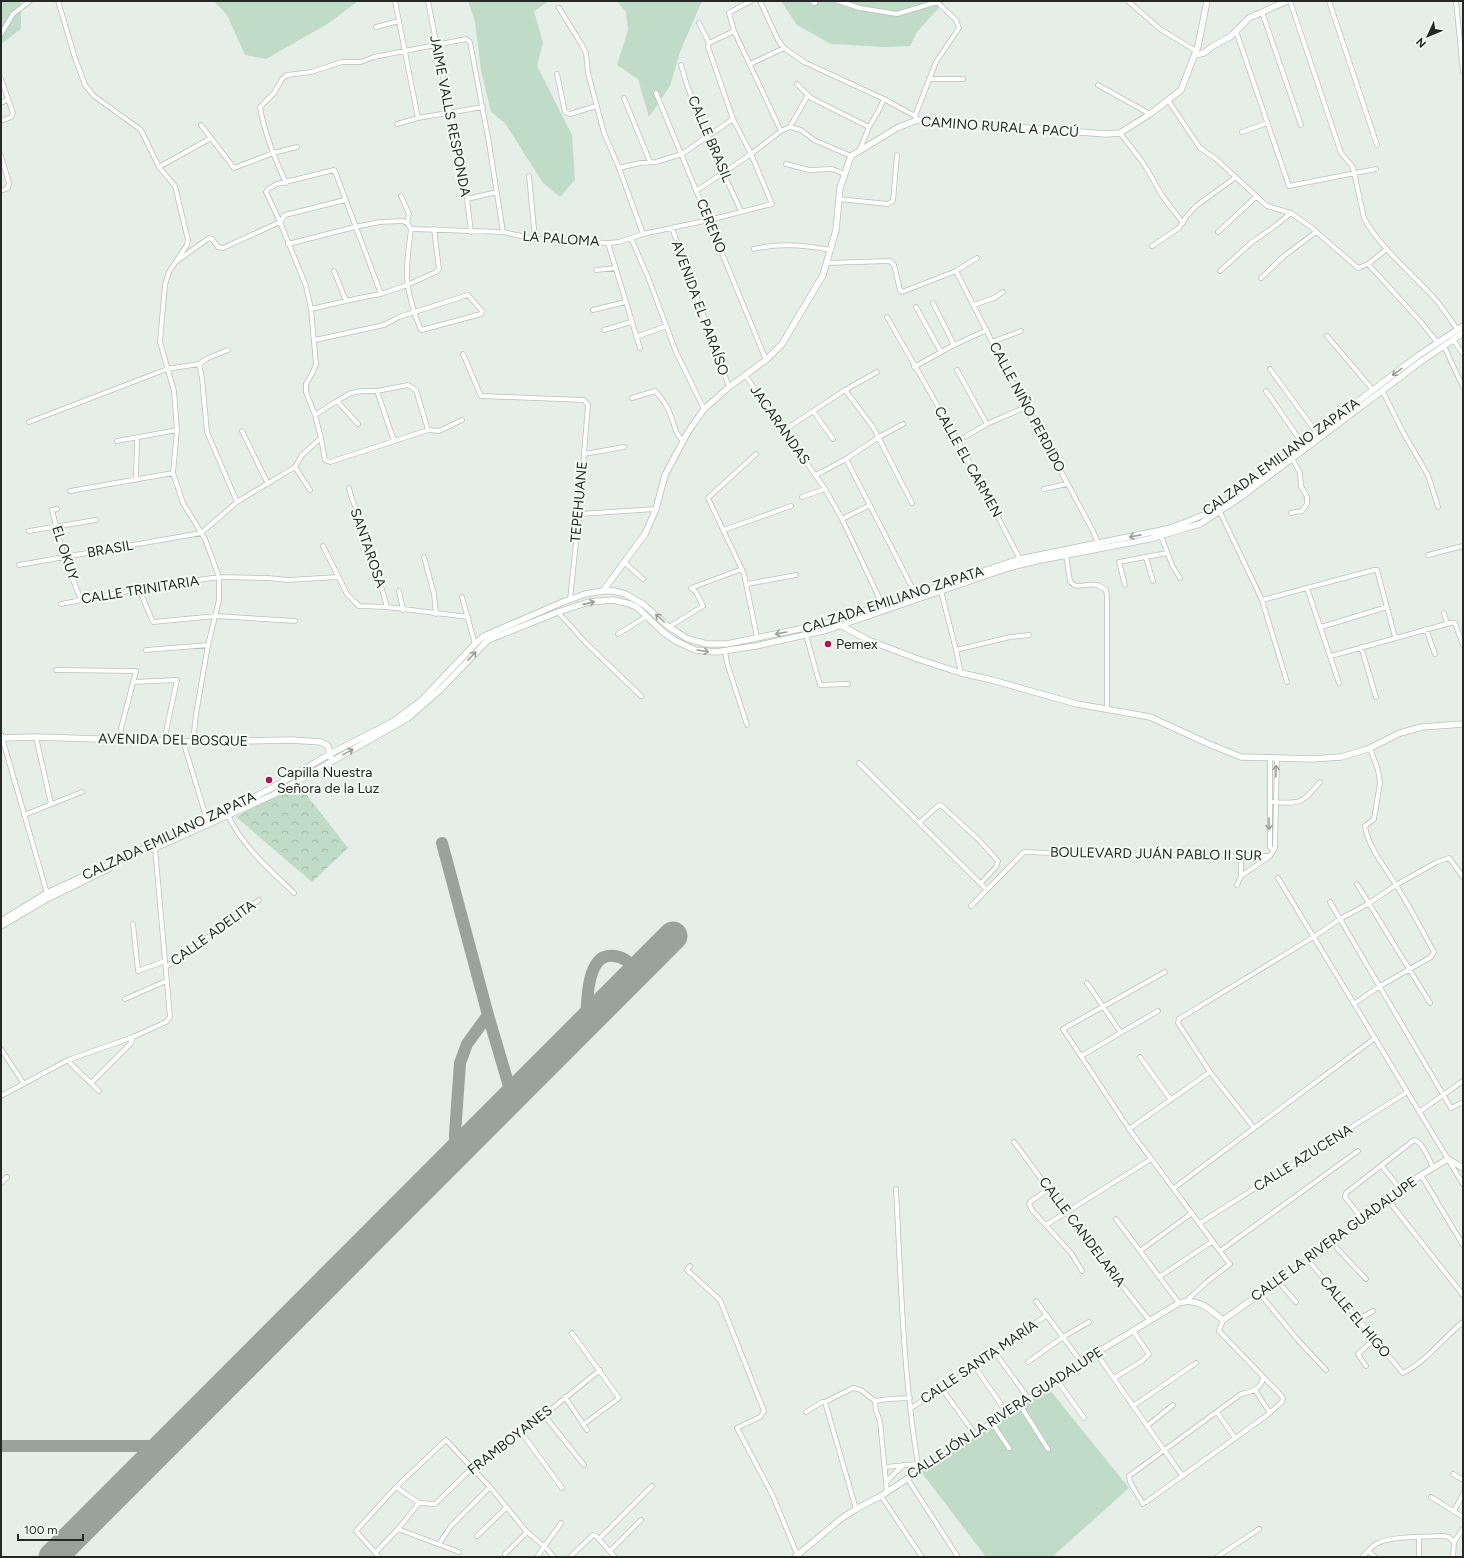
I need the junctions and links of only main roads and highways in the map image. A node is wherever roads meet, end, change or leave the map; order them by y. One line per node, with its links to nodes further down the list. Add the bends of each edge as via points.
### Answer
1 (1207, 1): 4 (main road)
2 (1288, 1): 3 (main road)
3 (1274, 4): 4 (main road, via 1249,18 1230,37 1204,53)
4 (1196, 53): 7 (main road, CAMINO RURAL A PACÚ, via 1181,90 1120,133 1106,134 916,118 851,156 840,188 836,230 823,275 782,344 766,360 728,387 704,409 665,475 656,509 645,534)
5 (1463, 326): 9 (main road, CALZADA EMILIANO ZAPATA, one-way to 9, via 1437,342 1208,513 1154,532 1020,559)
6 (1463, 333): 9 (main road, CALZADA EMILIANO ZAPATA, via 1382,390 1220,512 1200,524 1122,545 1036,560 941,591)
7 (603, 591): 8 (main road, CALZADA EMILIANO ZAPATA); 14 (main road, CALZADA EMILIANO ZAPATA, via 585,594 484,636 436,687 404,714)
8 (614, 591): 9 (main road, CALZADA EMILIANO ZAPATA, one-way to 8, via 882,604 824,624 727,644 707,644 688,639 643,604); 10 (main road, via 616,596)
9 (916, 596): 11 (main road, CALZADA EMILIANO ZAPATA)
10 (613, 600): 11 (main road, CALZADA EMILIANO ZAPATA, one-way to 11, via 638,608 662,632 684,645 708,652 725,651); 15 (main road, CALZADA EMILIANO ZAPATA, one-way to 10, via 408,718 439,691 488,640 589,602)
11 (842, 626): 12 (main road, via 868,640 961,673 1077,704 1150,717 1241,756 1312,759 1341,757 1370,748 1403,732 1422,727)
12 (1463, 724)
13 (2, 736): 14 (main road, AVENIDA DEL BOSQUE, via 193,742 291,740 321,742 328,746)
14 (330, 754): 15 (main road); 16 (main road, CALZADA EMILIANO ZAPATA, via 270,789)
15 (331, 762): 16 (main road, CALZADA EMILIANO ZAPATA, via 273,795)
16 (164, 842): 17 (main road, CALZADA EMILIANO ZAPATA); 17 (main road, CALZADA EMILIANO ZAPATA)
17 (64, 887): 18 (main road, CALZADA EMILIANO ZAPATA, via 47,893); 19 (main road, CALZADA EMILIANO ZAPATA)
18 (1, 920)
19 (1, 926)
20 (1463, 1168): 21 (main road, CALLE LA RIVERA GUADALUPE, via 1448,1159 1433,1167 1332,1244 1223,1320 1198,1302)
21 (1186, 1301): 22 (main road, CALLEJÓN LA RIVERA GUADALUPE, via 1096,1353 975,1434 918,1467 887,1492 842,1518)
22 (796, 1556)

